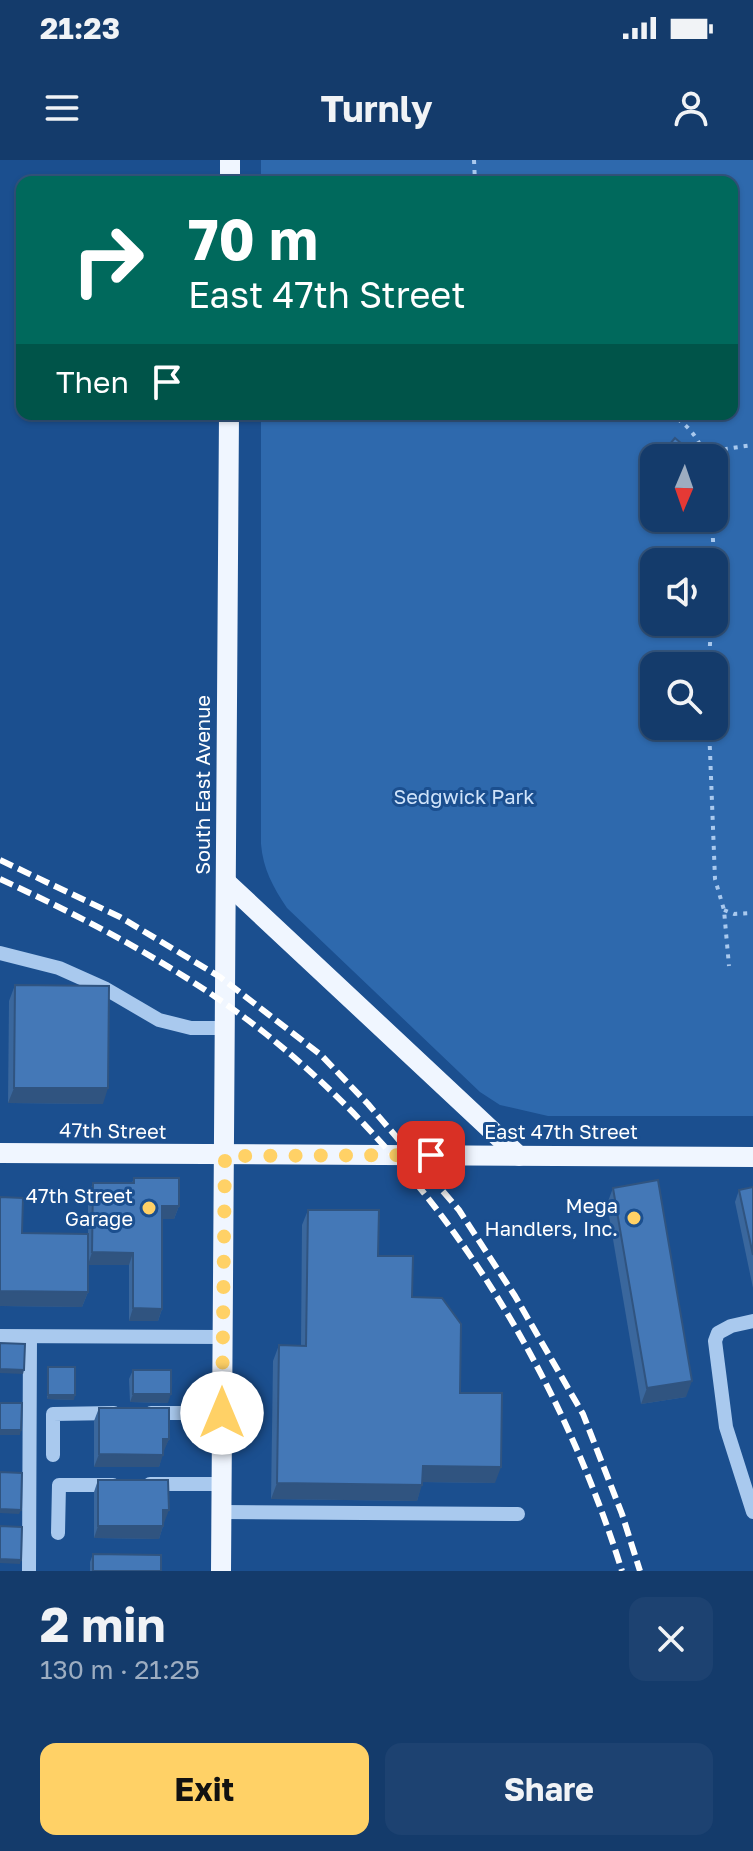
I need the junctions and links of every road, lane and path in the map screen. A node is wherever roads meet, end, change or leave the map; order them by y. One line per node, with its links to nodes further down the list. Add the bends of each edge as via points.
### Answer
1 (229, 420): 7 (main road, South East Avenue)
2 (677, 420): 3 (path)
3 (697, 444)
4 (753, 445): 5 (path)
5 (728, 450)
6 (710, 740): 8 (path, via 715,879)
7 (226, 882): 12 (main road, South East Avenue); 15 (main road)
8 (724, 910): 9 (path); 11 (path)
9 (753, 913)
10 (0, 953): 12 (lane, via 59,968 159,1020 191,1028)
11 (729, 966)
12 (226, 1028): 14 (main road, South East Avenue)
13 (0, 1153): 14 (main road, 47th Street)
14 (225, 1156): 15 (main road, East 47th Street); 20 (main road, South East Avenue)
15 (519, 1156): 16 (main road, East 47th Street)
16 (753, 1157)
17 (753, 1321): 25 (lane, via 731,1326 715,1341 726,1427)
18 (0, 1336): 19 (lane)
19 (30, 1337): 20 (lane); 28 (lane)
20 (223, 1337): 21 (main road, South East Avenue)
21 (222, 1413): 22 (lane, via 53,1414); 23 (main road, South East Avenue)
22 (53, 1455)
23 (221, 1484): 24 (main road, South East Avenue); 27 (lane, via 59,1485)
24 (222, 1512): 26 (lane); 29 (main road, South East Avenue)
25 (753, 1512)
26 (518, 1514)
27 (58, 1533)
28 (29, 1571)
29 (221, 1571)

